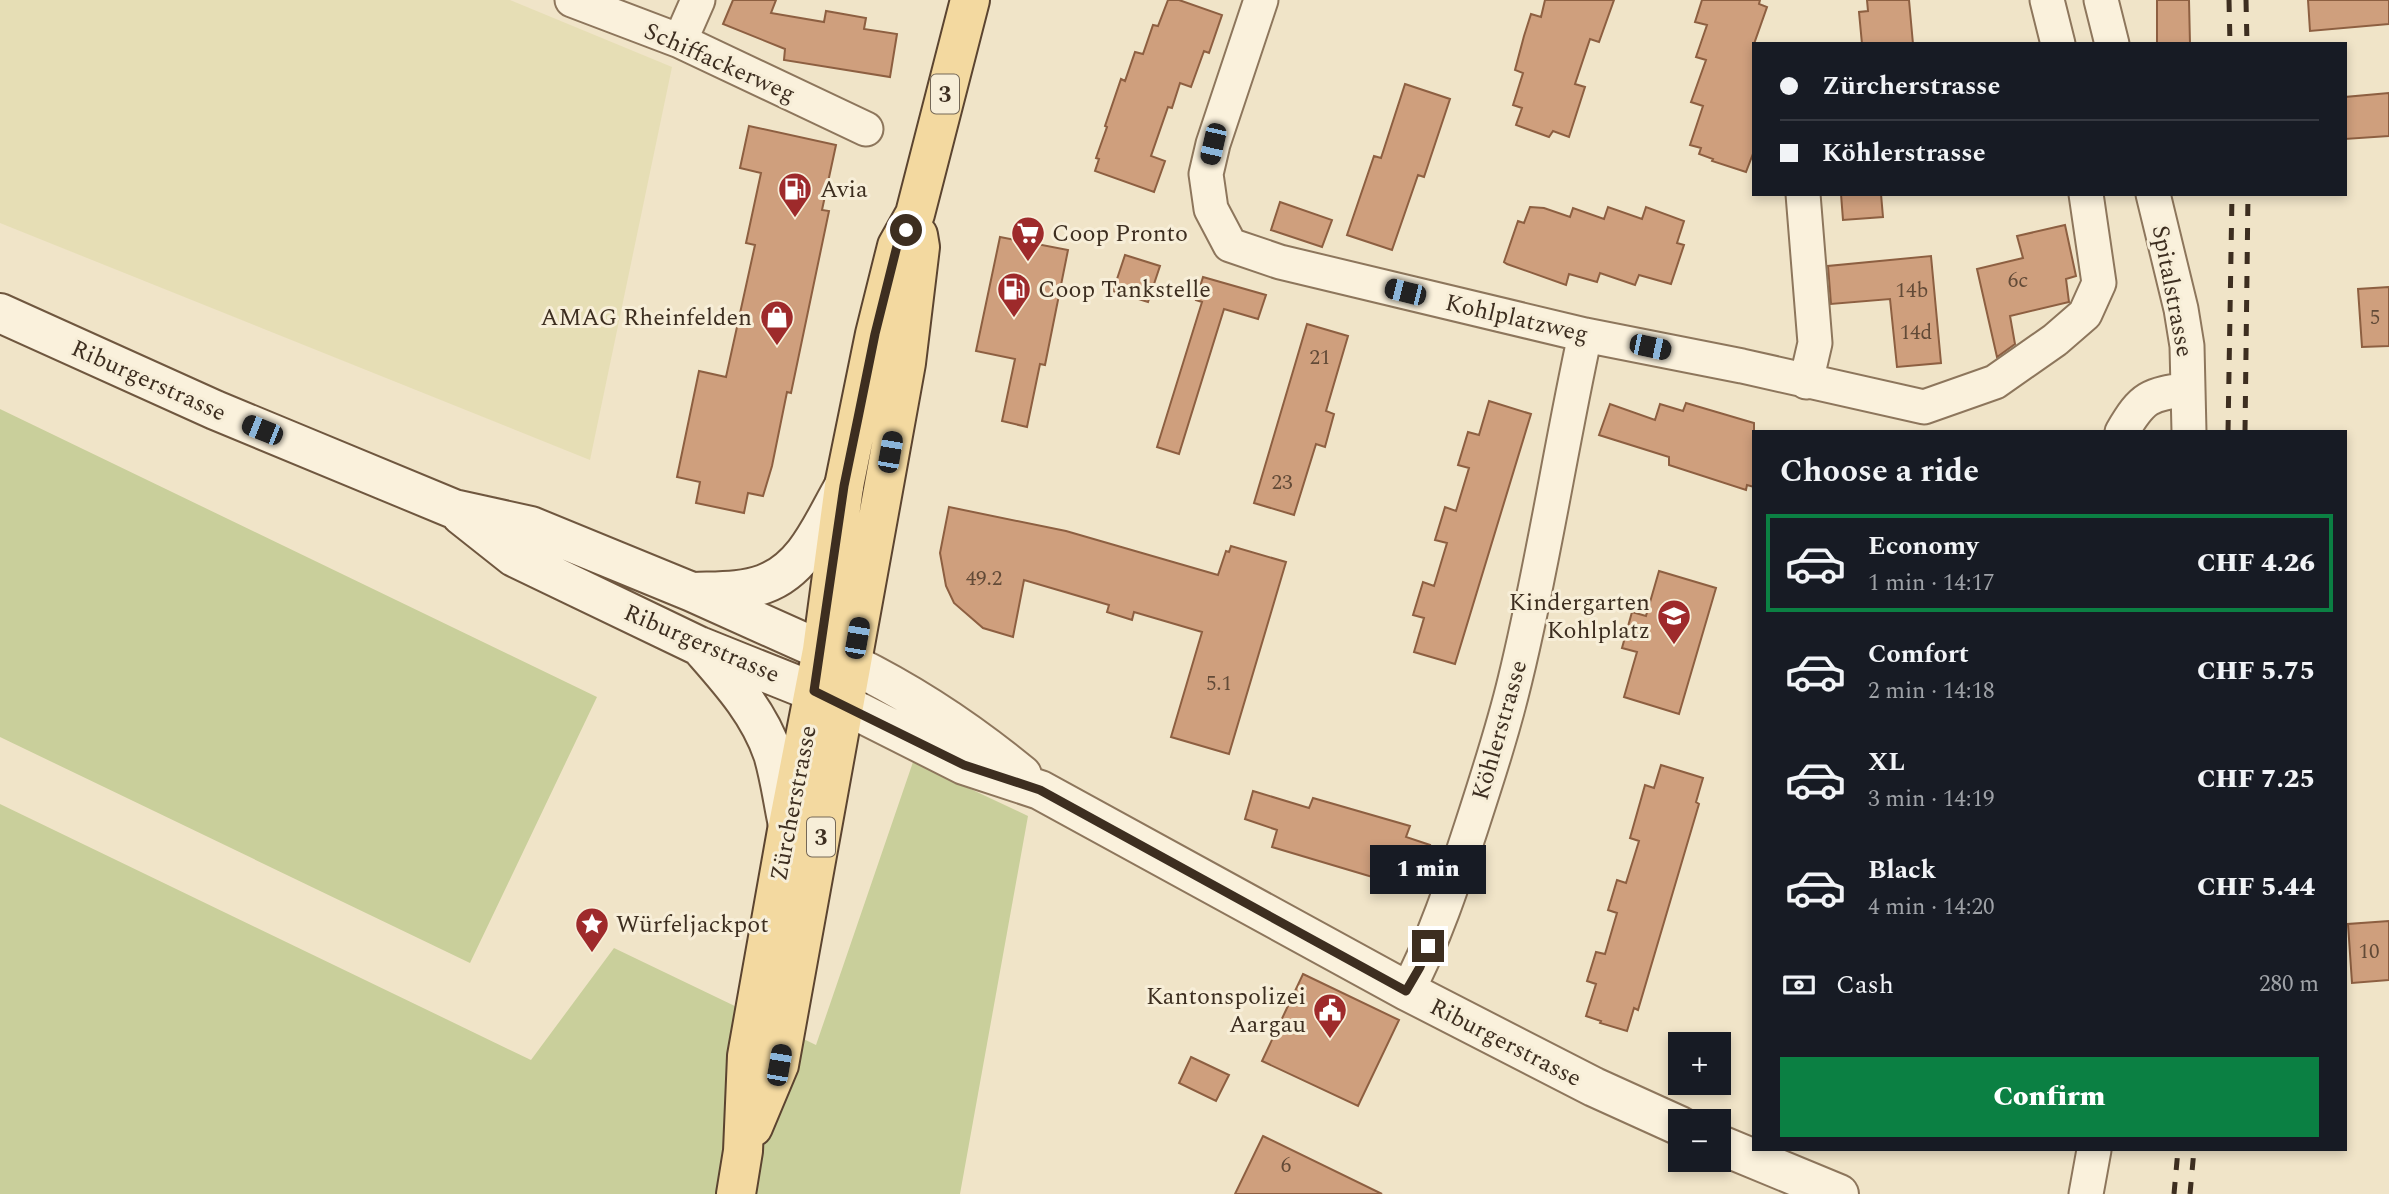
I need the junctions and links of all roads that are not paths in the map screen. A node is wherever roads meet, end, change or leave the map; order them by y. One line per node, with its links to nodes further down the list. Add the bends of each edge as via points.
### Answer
1 (572, 0): 7 (street, Schiffackerweg)
2 (698, 0): 7 (street)
3 (970, 0): 14 (main road, Zürcherstrasse / 3)
4 (1261, 0): 16 (street, Kohlplatzweg, via 1206,174 1211,209 1230,245 1280,262)
5 (2047, 0): 8 (street)
6 (2101, 0): 9 (street)
7 (680, 41): 10 (street, Schiffackerweg)
8 (2058, 42)
9 (2112, 42)
10 (866, 129)
11 (1803, 196): 17 (street, via 1815,343)
12 (2086, 196): 17 (street, Kohlplatzweg, via 2099,283 2085,314 1995,382 1924,407)
13 (2153, 196): 18 (street, Spitalstrasse, via 2181,309)
14 (915, 214): 21 (main road, Zürcherstrasse / 3, via 897,246); 25 (main road, Zürcherstrasse / 3, via 920,247 906,363)
15 (0, 313): 22 (main road, Riburgerstrasse, via 215,410)
16 (1585, 335): 17 (street, Kohlplatzweg); 29 (street, Köhlerstrasse, via 1515,681 1461,860 1420,967)
17 (1806, 382)
18 (2188, 389): 19 (street, Spitalstrasse, via 2153,395); 20 (street, Spitalstrasse)
19 (2123, 430)
20 (2189, 430)
21 (844, 486): 23 (main road, Riburgerstrasse, via 803,557 786,575 762,585); 25 (main road, Zürcherstrasse / 3)
22 (453, 509): 23 (main road, Riburgerstrasse, via 531,526); 24 (main road, Riburgerstrasse, via 514,557)
23 (692, 592): 25 (main road, Riburgerstrasse)
24 (699, 646): 26 (main road, Riburgerstrasse); 28 (main road, via 756,716 773,755)
25 (837, 657): 26 (main road, Zürcherstrasse / 3); 27 (main road, Riburgerstrasse, via 979,740)
26 (830, 698): 27 (main road, Riburgerstrasse, via 964,765); 28 (main road, Zürcherstrasse / 3); 32 (main road, Zürcherstrasse / 3, via 779,1065)
27 (1040, 790): 29 (main road, Riburgerstrasse)
28 (788, 825): 32 (main road, Zürcherstrasse / 3, via 747,1056)
29 (1406, 991): 30 (main road, Riburgerstrasse)
30 (1668, 1121)
31 (1731, 1149): 35 (main road)
32 (743, 1151): 34 (main road, Zürcherstrasse / 3)
33 (2094, 1151): 36 (street)
34 (736, 1194)
35 (1839, 1194)
36 (2086, 1194)

